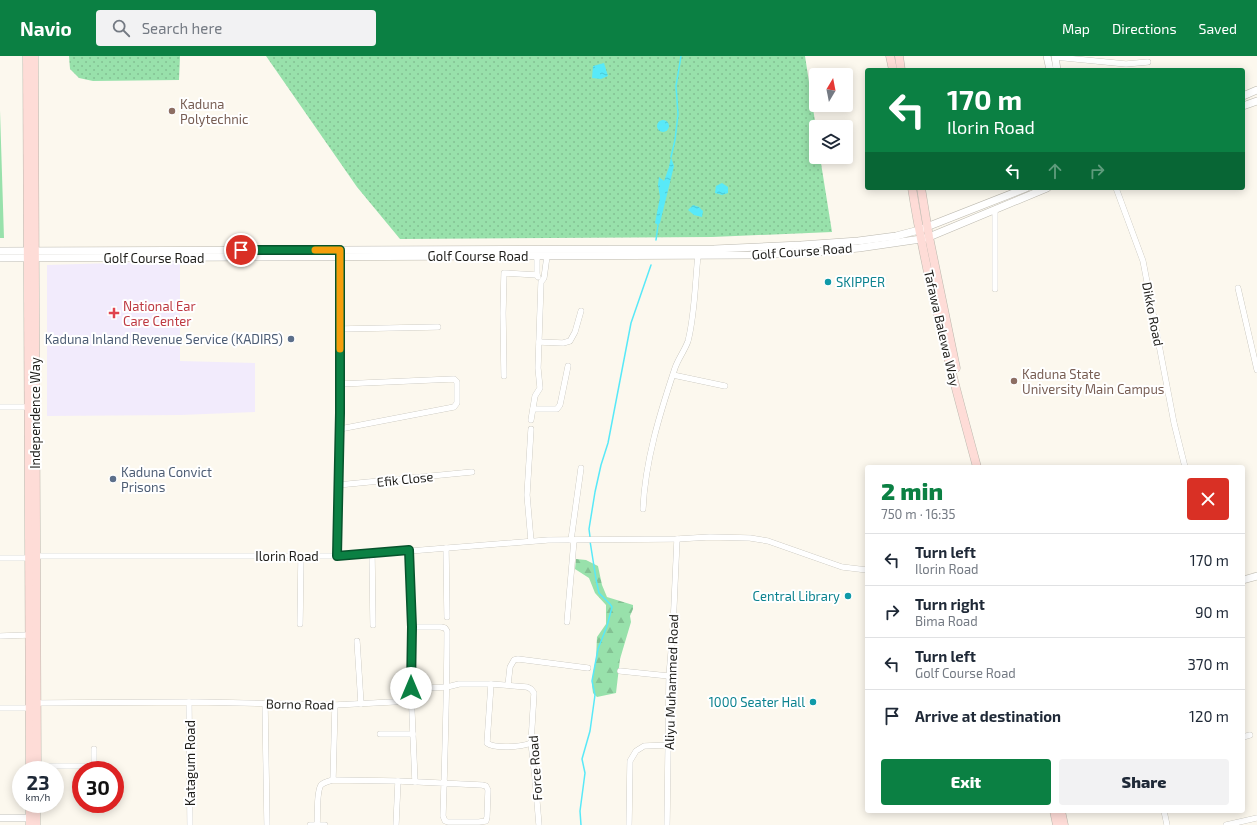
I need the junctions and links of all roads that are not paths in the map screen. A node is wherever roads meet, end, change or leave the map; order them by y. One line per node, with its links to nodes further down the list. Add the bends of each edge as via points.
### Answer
1 (27, 56): 28 (main road, Independence Way)
2 (34, 56): 28 (main road, Independence Way)
3 (890, 56): 8 (main road)
4 (899, 56): 9 (main road)
5 (1047, 56): 10 (street)
6 (1055, 56): 7 (street, via 1126,64); 11 (street)
7 (1148, 62)
8 (892, 68)
9 (901, 68)
10 (1050, 68)
11 (1057, 68)
12 (1257, 90): 13 (street)
13 (1245, 95)
14 (1257, 100): 15 (street)
15 (1245, 105)
16 (912, 190): 23 (main road, Tafawa Balewa Way)
17 (922, 190): 22 (main road, Tafawa Balewa Way)
18 (1021, 190): 22 (street, Golf Course Road)
19 (1042, 190): 21 (street, Golf Course Road)
20 (1117, 190): 55 (street, Dikko Road, via 1143,261)
21 (995, 210): 24 (street, Golf Course Road); 36 (street)
22 (928, 227): 23 (street, Golf Course Road); 24 (main road, Tafawa Balewa Way)
23 (919, 230): 24 (main road, Tafawa Balewa Way); 26 (street, Golf Course Road, via 858,241)
24 (925, 238): 26 (street, Golf Course Road, via 807,253); 53 (main road, Tafawa Balewa Way, via 950,366); 54 (main road, Tafawa Balewa Way)
25 (0, 251): 28 (street)
26 (751, 252): 27 (street, Golf Course Road); 29 (street, Golf Course Road)
27 (340, 254): 28 (street, Golf Course Road); 30 (street, Golf Course Road); 39 (street)
28 (31, 255): 32 (street); 48 (main road, Independence Way); 68 (main road, Independence Way)
29 (698, 255): 31 (street, Golf Course Road); 43 (street, via 688,341)
30 (537, 256): 31 (street, Golf Course Road); 33 (street)
31 (546, 256): 34 (street, via 544,278)
32 (0, 258)
33 (537, 275): 34 (street); 44 (street, via 504,273)
34 (541, 282): 40 (street)
35 (1238, 288): 42 (street)
36 (995, 289)
37 (581, 311): 40 (street, via 570,341)
38 (438, 327): 39 (street)
39 (340, 329): 45 (street)
40 (539, 342): 49 (street, via 540,388 535,396)
41 (568, 366): 49 (street, via 557,409)
42 (1257, 370)
43 (673, 375): 46 (street); 59 (street, via 648,466)
44 (504, 376)
45 (340, 384): 51 (street); 51 (street, via 454,379 457,382 457,404 454,407)
46 (726, 386)
47 (0, 407): 48 (street)
48 (28, 407): 68 (main road, Independence Way)
49 (533, 409): 50 (street)
50 (531, 420)
51 (340, 429): 58 (street)
52 (531, 429): 62 (street, via 527,495)
53 (976, 465)
54 (981, 465)
55 (1184, 465)
56 (581, 468): 61 (street)
57 (472, 472): 58 (street, Efik Close)
58 (338, 485): 67 (street)
59 (643, 509)
60 (677, 539): 61 (street, Ilorin Road); 70 (street, Ilorin Road, via 750,538 768,541 842,567); 83 (street, Aliyu Muhammed Road)
61 (573, 540): 62 (street, Ilorin Road); 74 (street)
62 (531, 541): 63 (street, Ilorin Road)
63 (446, 548): 64 (street, Ilorin Road); 73 (street)
64 (409, 550): 65 (street, Ilorin Road); 77 (street)
65 (372, 554): 67 (street, Ilorin Road); 76 (street)
66 (301, 556): 67 (street, Ilorin Road); 68 (street, Ilorin Road); 75 (street)
67 (337, 556)
68 (32, 557): 69 (street, Ilorin Road); 78 (main road, Independence Way); 90 (main road, Independence Way)
69 (0, 558)
70 (865, 570)
71 (1257, 576): 72 (street)
72 (1245, 579)
73 (447, 617)
74 (567, 622)
75 (300, 624)
76 (374, 626)
77 (412, 627): 86 (street, via 441,627 447,631); 87 (street)
78 (29, 635): 79 (street); 95 (main road, Independence Way)
79 (0, 636)
80 (357, 641): 92 (street)
81 (588, 668): 85 (street, via 518,659 514,660 510,667)
82 (620, 671): 83 (street)
83 (670, 676): 101 (street, Aliyu Muhammed Road)
84 (491, 684): 85 (street); 86 (street, via 459,684); 100 (street, via 487,743 495,747 525,746)
85 (508, 685): 100 (street, Force Road, via 527,686 534,693)
86 (447, 687): 87 (street); 109 (street)
87 (411, 688): 88 (street)
88 (412, 701): 92 (street, Borno Road); 97 (street)
89 (189, 702): 90 (street, Borno Road); 91 (street, Borno Road); 118 (street, Katagum Road)
90 (37, 703): 104 (main road, Independence Way)
91 (265, 703): 93 (street, Borno Road); 119 (street)
92 (361, 704): 93 (street, Borno Road)
93 (335, 705): 106 (street)
94 (0, 708): 95 (street)
95 (29, 708): 103 (main road, Independence Way)
96 (380, 734): 97 (street)
97 (413, 734): 108 (street)
98 (1250, 735): 99 (street)
99 (1245, 736)
100 (531, 743): 124 (street, Force Road)
101 (669, 744): 125 (street, via 644,746 630,761); 126 (street, Aliyu Muhammed Road)
102 (94, 749): 105 (street, via 92,766)
103 (33, 761)
104 (34, 761)
105 (64, 767)
106 (333, 780): 107 (street); 121 (street, via 321,785 318,791)
107 (398, 781): 108 (street); 123 (street)
108 (415, 782): 109 (street)
109 (444, 784): 109 (street, via 486,786 486,820 445,821)
110 (36, 813): 117 (main road)
111 (1054, 813): 127 (main road)
112 (1061, 813): 128 (main road)
113 (1164, 813): 129 (street)
114 (0, 818): 116 (street)
115 (1257, 818): 130 (street)
116 (30, 822)
117 (36, 825)
118 (190, 825)
119 (267, 825)
120 (310, 825): 121 (street)
121 (317, 825): 122 (street)
122 (325, 825)
123 (396, 825)
124 (539, 825)
125 (629, 825)
126 (667, 825)
127 (1057, 825)
128 (1064, 825)
129 (1166, 825)
130 (1226, 825)

